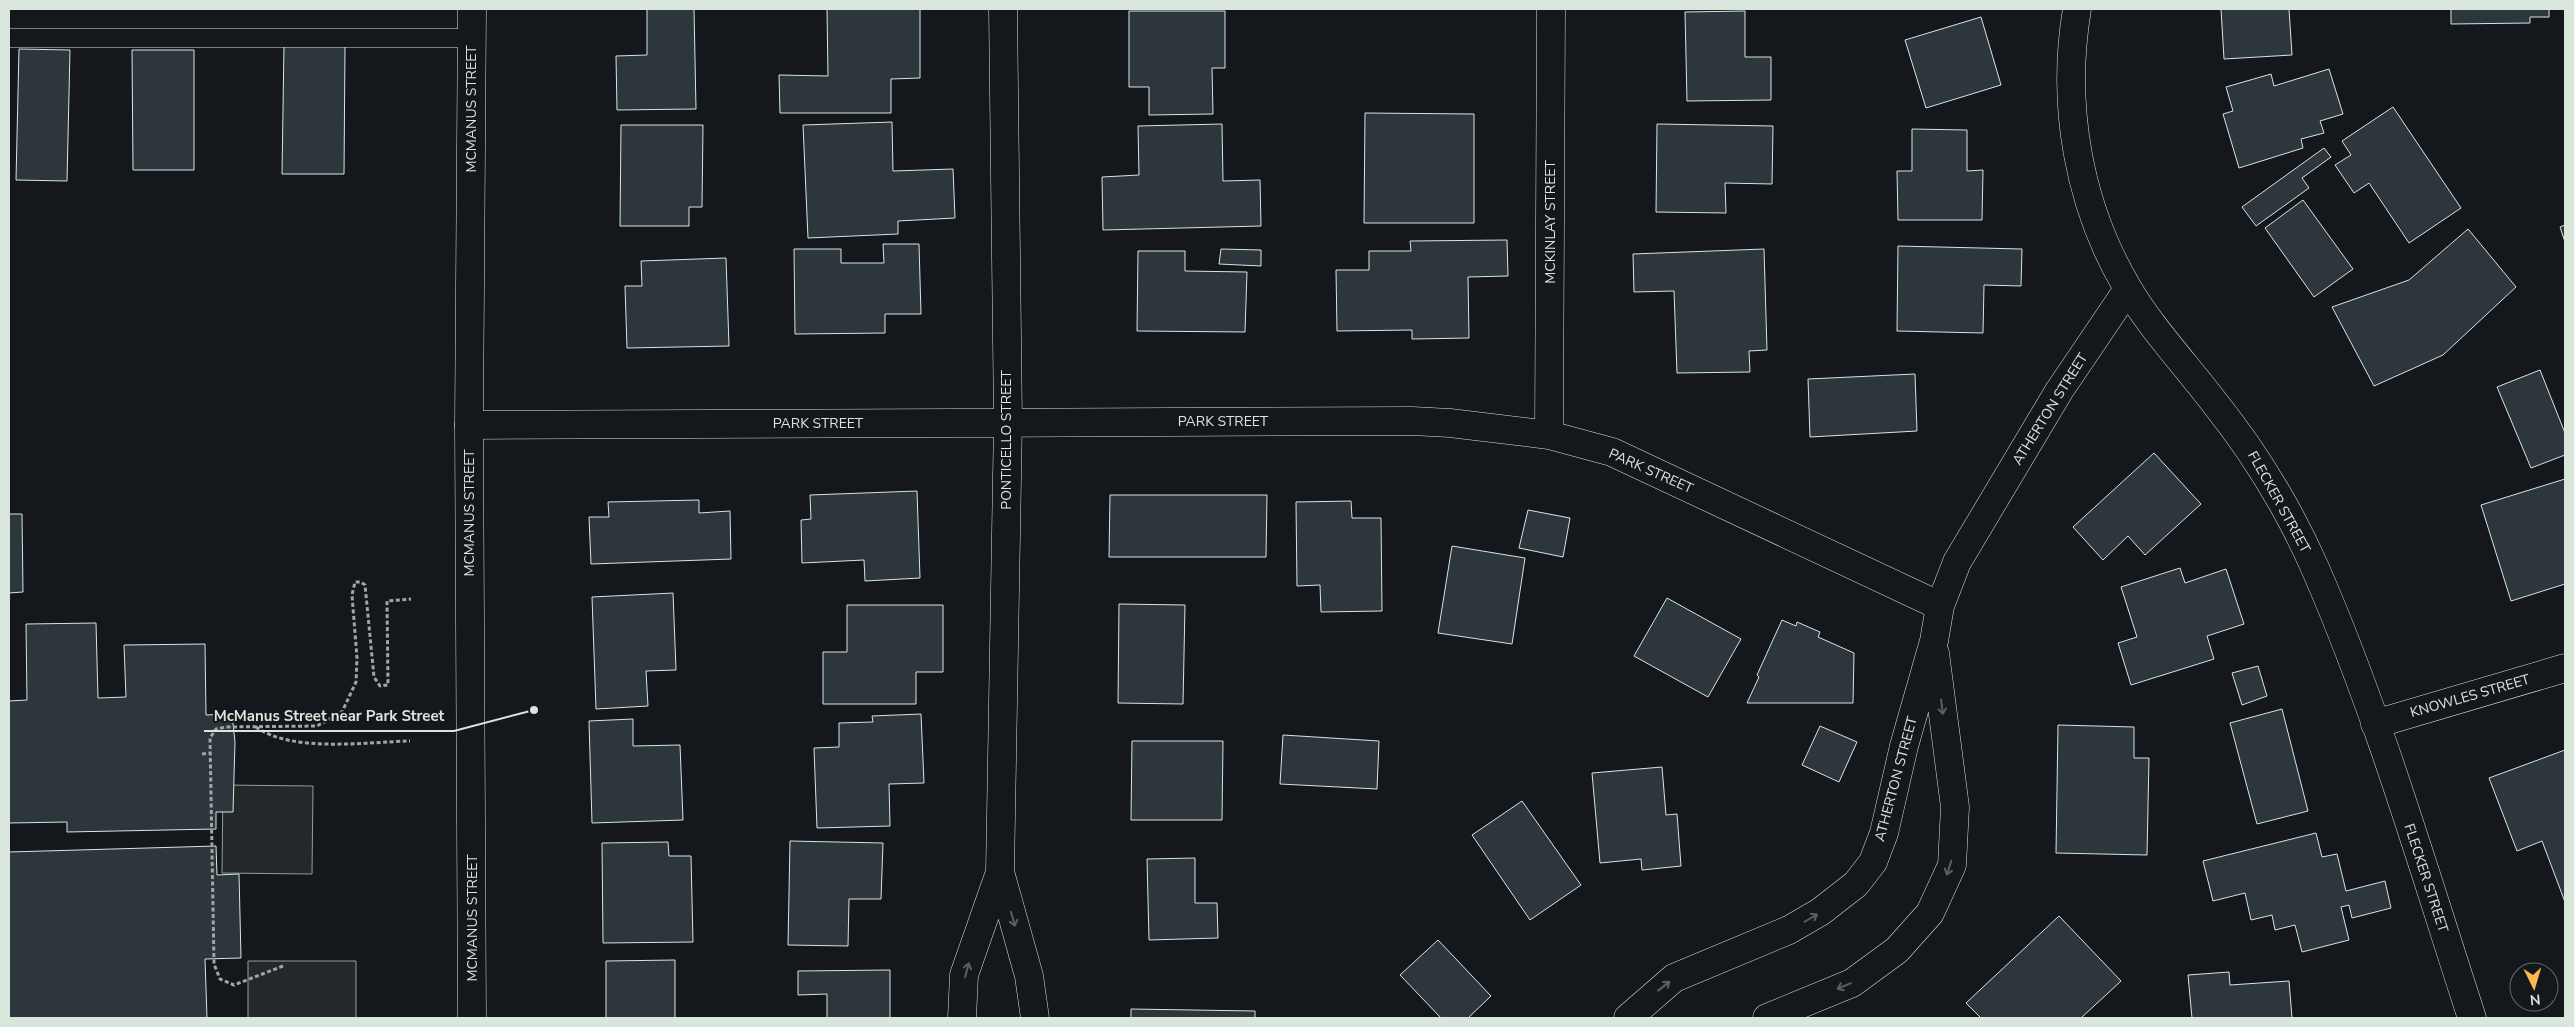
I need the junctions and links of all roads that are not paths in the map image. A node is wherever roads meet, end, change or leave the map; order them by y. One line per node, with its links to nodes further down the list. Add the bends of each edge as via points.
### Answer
1 (472, 9): 6 (street, MCMANUS STREET)
2 (1003, 9): 8 (street, PONTICELLO STREET)
3 (1551, 9): 10 (street, MCKINLAY STREET)
4 (2077, 9): 7 (street, FLECKER STREET, via 2073,30 2072,82 2076,147 2092,217)
5 (9, 38): 6 (lane)
6 (472, 38): 9 (street, MCMANUS STREET)
7 (2128, 289): 11 (street, ATHERTON STREET, via 2059,391 1983,516 1957,562); 14 (street, FLECKER STREET, via 2246,444 2281,503 2314,566)
8 (1008, 421): 9 (street, PARK STREET); 10 (street, PARK STREET, via 1412,421); 15 (street, PONTICELLO STREET)
9 (469, 424): 16 (street, MCMANUS STREET)
10 (1549, 435): 11 (street, PARK STREET, via 1612,452)
11 (1940, 606): 12 (street, ATHERTON STREET)
12 (1934, 642): 19 (street, ATHERTON STREET, one-way to 12, via 1674,978 1789,930 1820,912 1856,884 1873,862 1884,832 1904,746); 20 (street, ATHERTON STREET, one-way to 20, via 1955,807 1952,865 1930,913 1897,950 1852,983)
13 (2565, 668): 14 (street, KNOWLES STREET)
14 (2375, 724): 21 (street, FLECKER STREET)
15 (1000, 872): 17 (street, PONTICELLO STREET, one-way to 15, via 964,976); 18 (street, PONTICELLO STREET, one-way to 18, via 1029,976)
16 (472, 1018)
17 (962, 1018)
18 (1035, 1018)
19 (1628, 1018)
20 (1767, 1018)
21 (2472, 1018)

